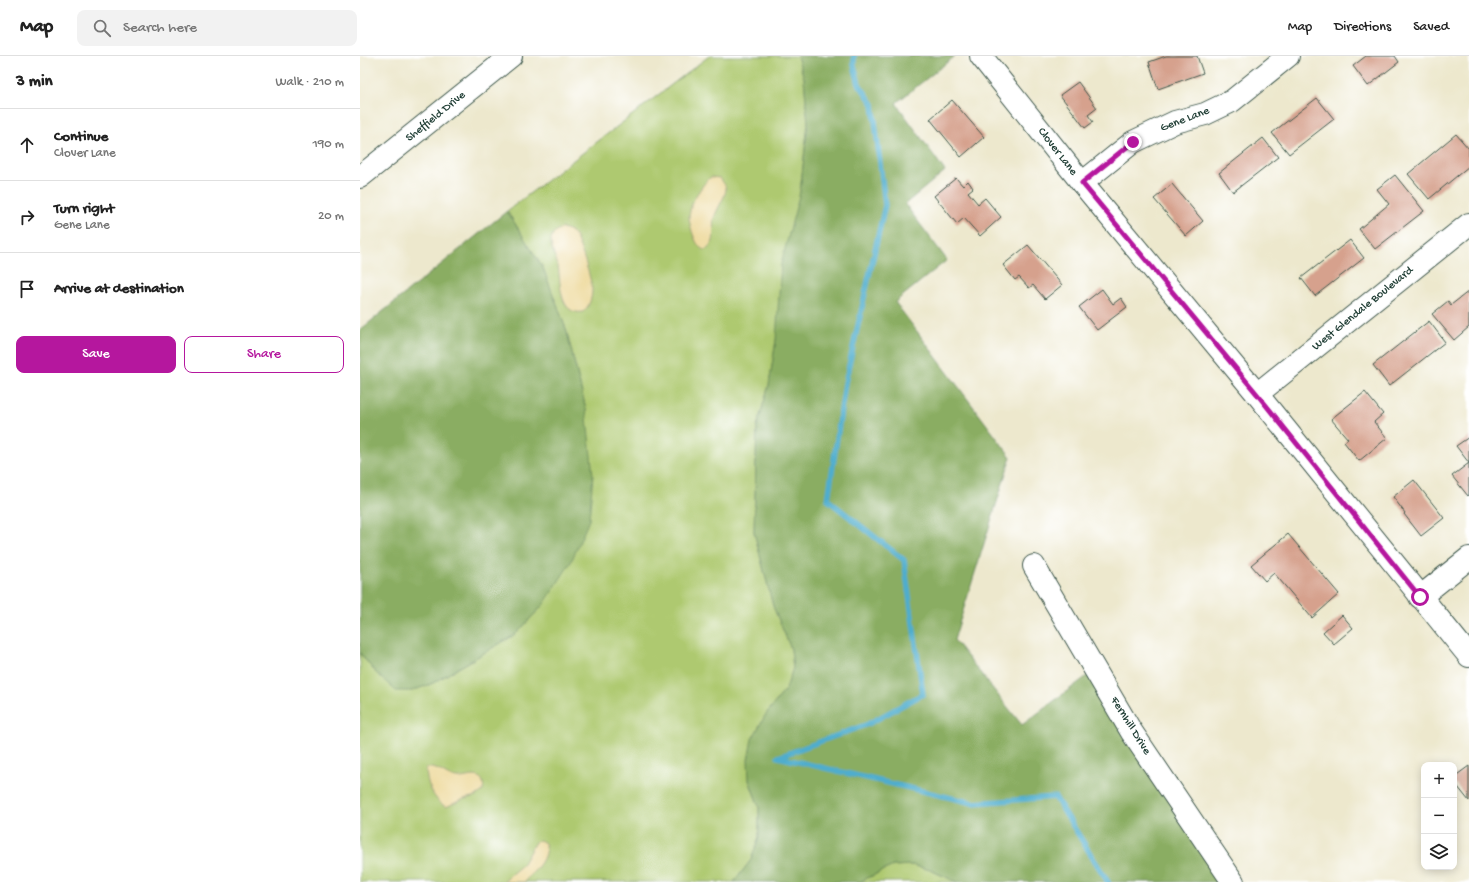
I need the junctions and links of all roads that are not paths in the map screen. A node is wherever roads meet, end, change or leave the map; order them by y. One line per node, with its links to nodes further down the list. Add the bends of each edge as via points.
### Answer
1 (511, 56): 4 (street, Sheffield Drive)
2 (981, 56): 5 (street, Clover Lane)
3 (1288, 56): 5 (street, Gene Lane, via 1232,101 1205,114 1174,122 1133,142)
4 (360, 177)
5 (1082, 183): 7 (street, Clover Lane)
6 (1469, 224): 7 (street, West Glendale Boulevard)
7 (1257, 394): 10 (street, Clover Lane)
8 (1469, 558): 10 (street)
9 (1034, 566): 12 (street, Fernhill Drive, via 1131,731)
10 (1420, 597): 11 (street, Clover Lane)
11 (1469, 656)
12 (1233, 882)

